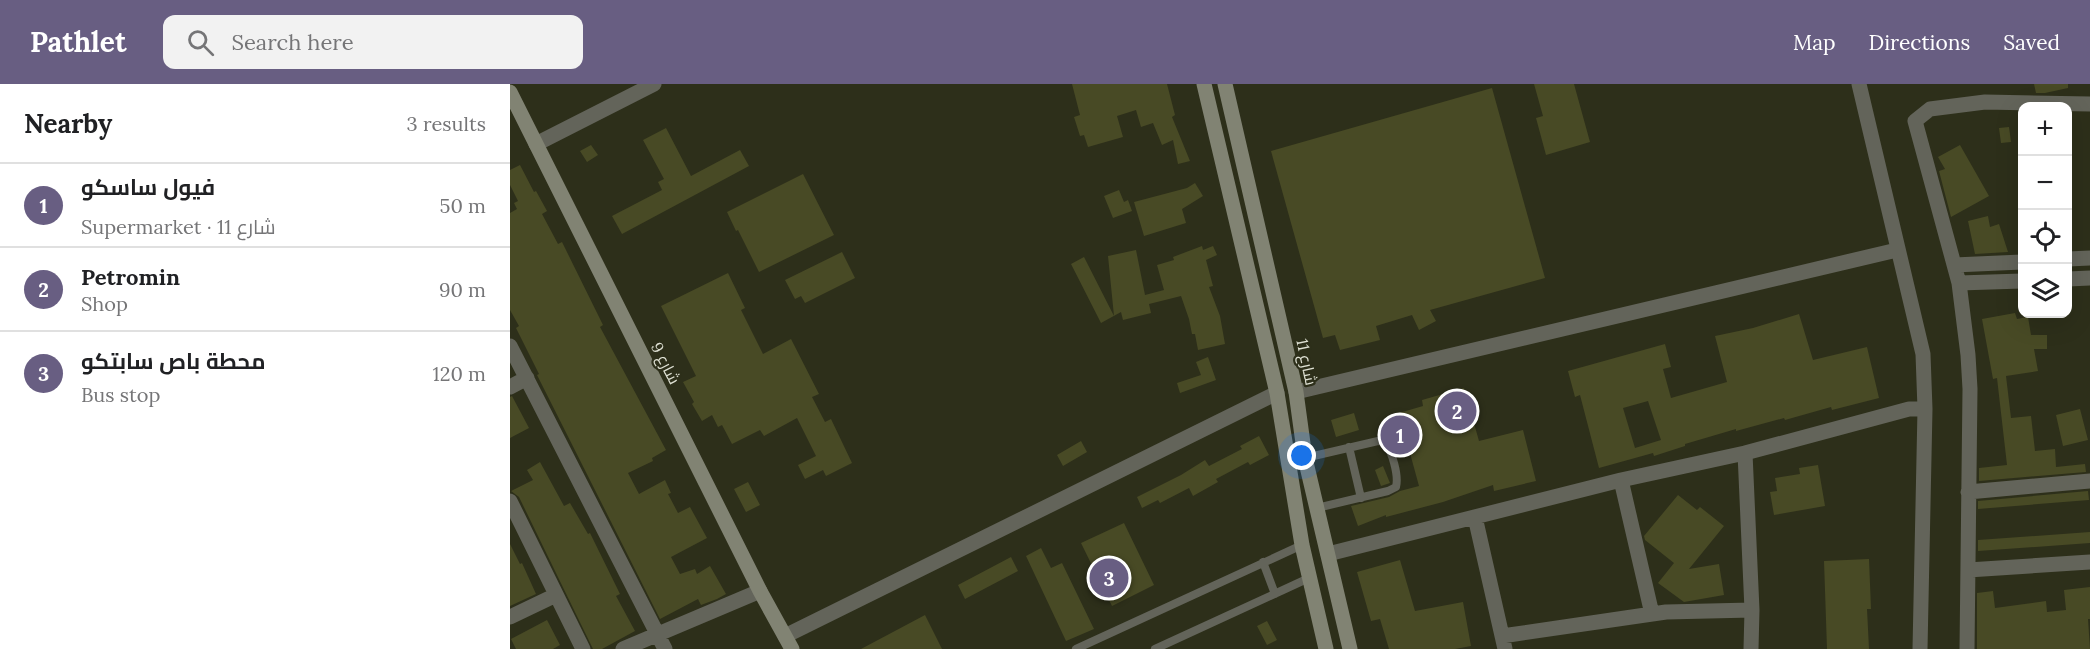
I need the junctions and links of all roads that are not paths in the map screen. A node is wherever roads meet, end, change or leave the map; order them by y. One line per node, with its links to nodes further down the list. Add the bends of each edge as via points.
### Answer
1 (654, 84): 7 (street)
2 (1204, 84): 21 (street)
3 (1225, 84): 20 (street, شارع 11)
4 (1858, 84): 8 (street)
5 (510, 92): 7 (street, شارع 9)
6 (2090, 104): 12 (street, via 1985,102 1930,110 1915,121)
7 (536, 144): 39 (street, شارع 9)
8 (1897, 250): 20 (street); 22 (street, via 1923,354)
9 (2090, 258): 10 (street)
10 (2072, 259)
11 (2018, 262): 12 (street)
12 (1954, 266): 16 (street)
13 (2090, 278): 14 (street)
14 (2072, 279)
15 (2018, 281): 16 (street)
16 (1959, 283): 28 (street, via 1970,389)
17 (510, 346): 18 (street)
18 (527, 378): 19 (street); 45 (street)
19 (510, 387)
20 (1296, 392): 25 (street, شارع 11)
21 (1277, 393): 33 (street); 46 (street)
22 (1925, 408): 24 (street); 56 (street)
23 (1349, 447): 25 (lane); 29 (lane); 29 (lane, via 1385,442 1397,481 1396,487 1388,492)
24 (1745, 453): 26 (street); 42 (street)
25 (1305, 458): 31 (street, شارع 11)
26 (1621, 480): 32 (street); 43 (street)
27 (2090, 481): 28 (street)
28 (1968, 492): 37 (street)
29 (1361, 498): 31 (lane)
30 (510, 501): 41 (street)
31 (1317, 508): 34 (street, شارع 11)
32 (1475, 517): 34 (street); 47 (street)
33 (1302, 544): 35 (lane); 38 (street)
34 (1328, 554): 54 (street, شارع 11)
35 (1263, 562): 40 (lane); 51 (lane)
36 (2090, 562): 37 (street)
37 (1968, 570): 57 (street)
38 (1309, 578): 40 (lane); 53 (street)
39 (760, 591): 45 (street); 46 (street, شارع 9)
40 (1275, 594): 52 (lane)
41 (556, 595): 44 (street); 48 (street)
42 (1752, 610): 43 (street); 55 (street)
43 (1652, 614): 47 (street)
44 (510, 617)
45 (658, 634): 49 (street); 50 (street)
46 (789, 642)
47 (1503, 643)
48 (583, 649)
49 (623, 649)
50 (665, 649)
51 (1076, 649)
52 (1155, 649)
53 (1326, 649)
54 (1350, 649)
55 (1751, 649)
56 (1920, 649)
57 (1967, 649)

